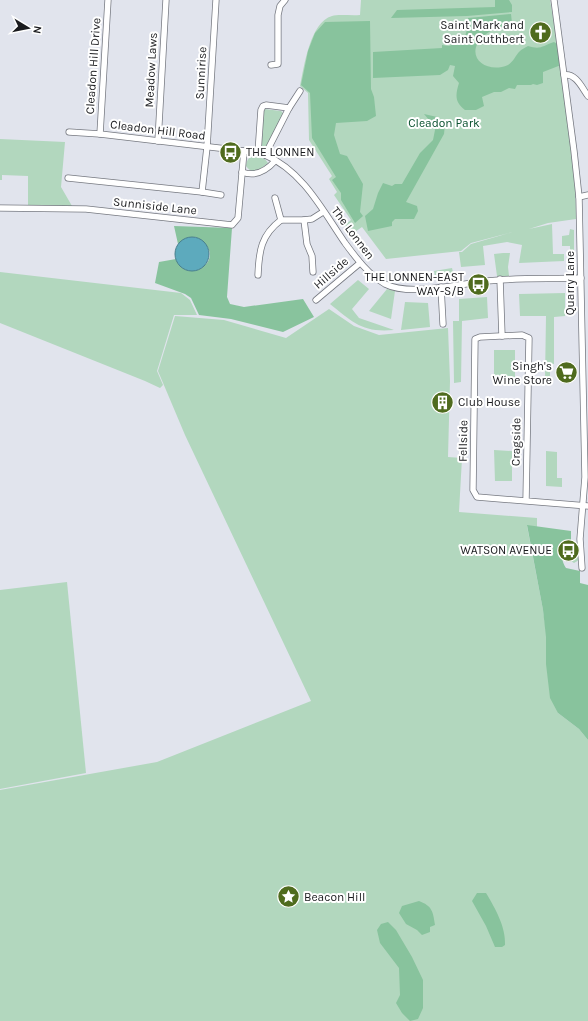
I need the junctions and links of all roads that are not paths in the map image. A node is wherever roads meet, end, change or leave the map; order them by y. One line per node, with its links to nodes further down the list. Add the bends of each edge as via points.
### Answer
1 (108, 0): 12 (street, Cleadon Hill Drive)
2 (166, 0): 13 (street, Meadow Laws)
3 (216, 0): 14 (street, Sunnirise)
4 (285, 0): 6 (street, via 278,15 278,64)
5 (554, 0): 7 (street, Quarry Lane)
6 (271, 65)
7 (564, 75): 9 (street, via 574,77); 24 (street, Quarry Lane)
8 (300, 91): 10 (street)
9 (588, 96)
10 (289, 108): 16 (street, via 263,106); 17 (street)
11 (69, 132): 12 (street, Cleadon Hill Road)
12 (100, 134): 13 (street, Cleadon Hill Road)
13 (158, 142): 14 (street, Cleadon Hill Road)
14 (207, 147): 15 (street, Cleadon Hill Road); 21 (street, Sunnirise)
15 (244, 151): 16 (street, The Lonnen); 19 (street, Sunniside Lane)
16 (258, 153): 17 (street, The Lonnen)
17 (265, 155): 18 (street, The Lonnen)
18 (275, 161): 19 (street, via 258,174); 27 (street, The Lonnen, via 292,171 303,182)
19 (242, 172): 26 (street, Sunniside Lane, via 238,218 232,225 86,209)
20 (68, 178): 21 (street)
21 (202, 192): 22 (street)
22 (220, 195)
23 (588, 196): 24 (street)
24 (579, 197): 30 (street, Quarry Lane)
25 (275, 198): 28 (street)
26 (0, 208)
27 (323, 212): 29 (street, via 312,219); 32 (street, The Lonnen)
28 (281, 220): 29 (street); 34 (street, via 272,226 264,240 259,254)
29 (304, 220): 33 (street)
30 (581, 241): 31 (street); 35 (street, Quarry Lane)
31 (588, 241)
32 (360, 263): 37 (street, The Lonnen, via 386,284 418,290); 38 (street, Hillside)
33 (313, 272)
34 (258, 275)
35 (581, 278): 36 (street, The Lonnen); 41 (street, Quarry Lane)
36 (500, 279): 37 (street, The Lonnen); 40 (street)
37 (441, 287): 39 (street)
38 (316, 300)
39 (443, 324)
40 (502, 336): 42 (street, Cragside, via 522,335 529,338); 42 (street, Fellside, via 475,339 473,490 477,498)
41 (585, 378): 43 (street, Quarry Lane)
42 (526, 501): 43 (street)
43 (585, 506): 44 (street, Quarry Lane, via 580,541)
44 (582, 568)

